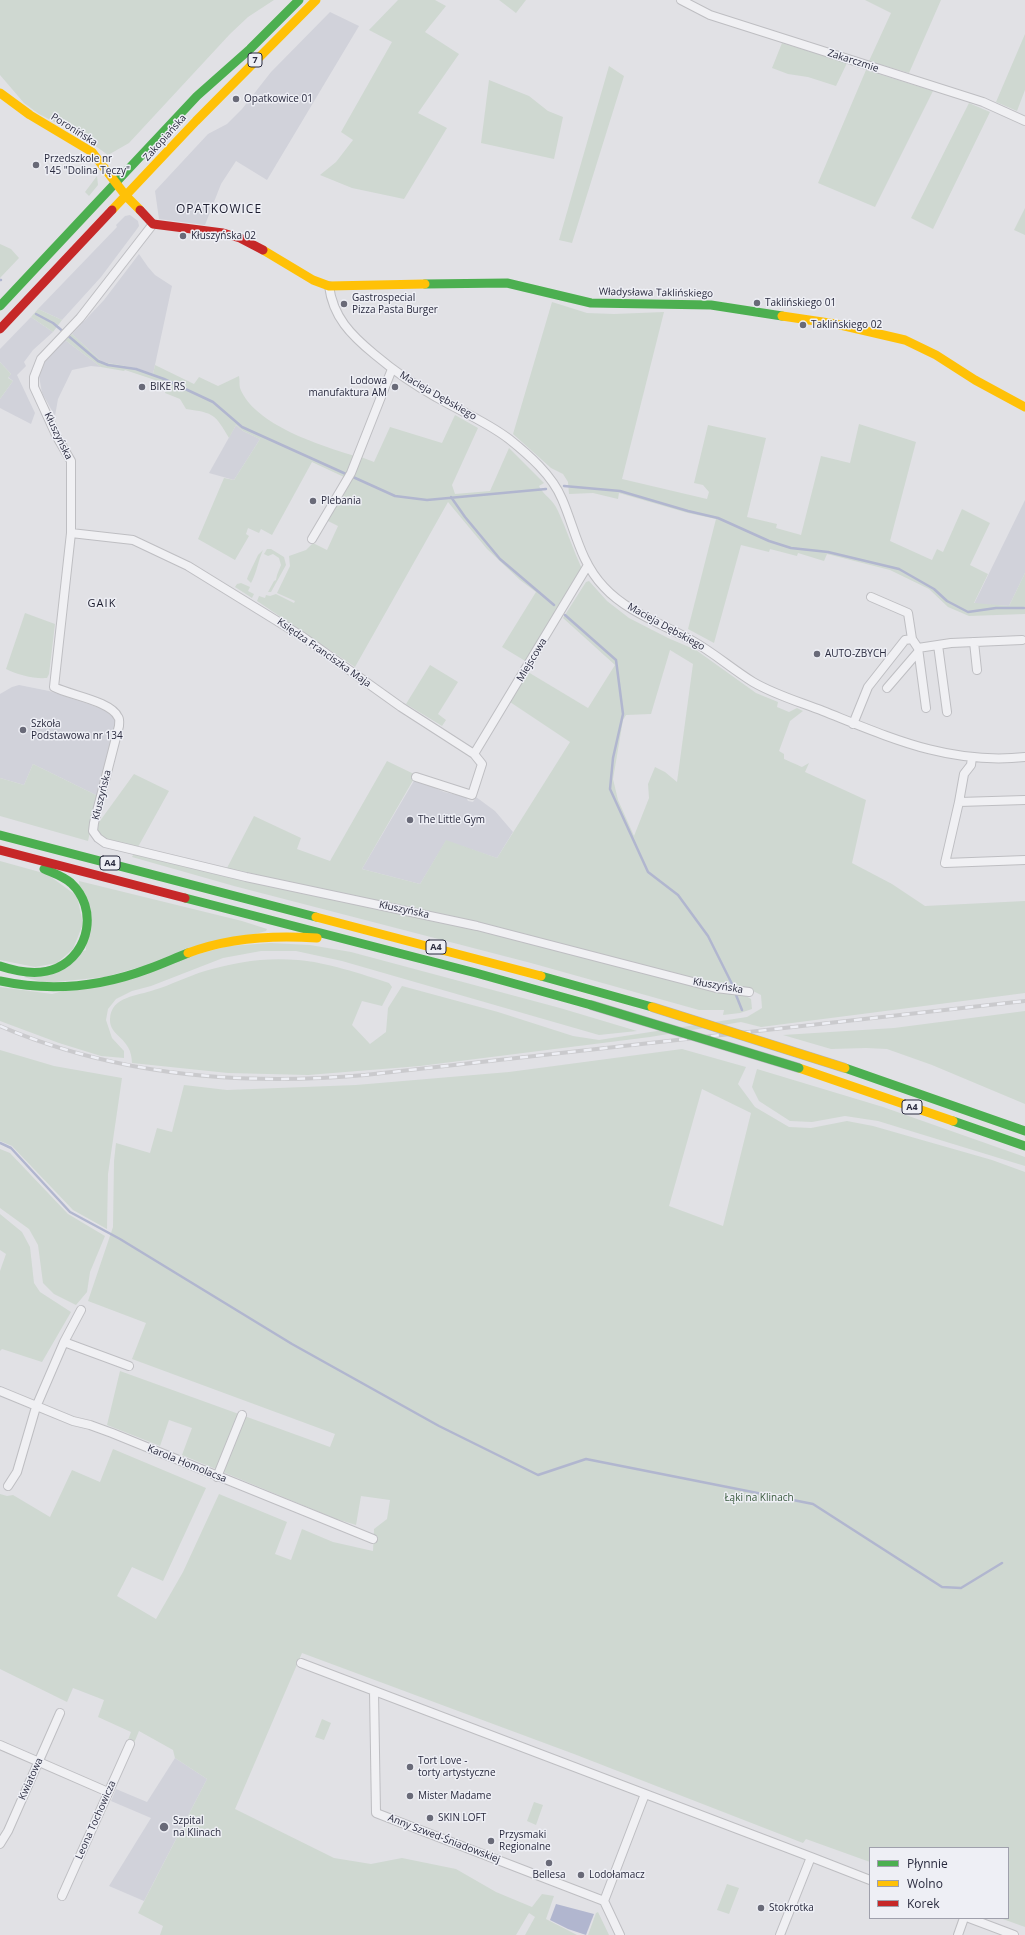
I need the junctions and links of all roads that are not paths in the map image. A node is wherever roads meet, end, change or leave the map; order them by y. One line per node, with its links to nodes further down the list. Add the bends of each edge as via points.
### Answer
1 (299, 0): 6 (main road, Zakopiańska / 7, via 250,49 204,89)
2 (316, 0): 7 (main road, Zakopiańska / 7, via 200,116)
3 (681, 0): 5 (street, Zakarczmie, via 710,15 983,102)
4 (0, 93): 6 (main road, Poronińska, via 88,149)
5 (1025, 120)
6 (116, 183): 7 (main road, Poronińska); 10 (main road, Zakopiańska / 7)
7 (126, 196): 8 (main road); 11 (main road, Zakopiańska / 7)
8 (153, 224): 9 (main road, Władysława Taklińskiego, via 223,233 240,238 313,280); 14 (street, Kłuszyńska, via 36,368 34,387 71,461)
9 (329, 286): 12 (street, Macieja Dębskiego, via 330,300 340,320 352,336); 13 (main road, Władysława Taklińskiego, via 507,282 591,303 711,305 832,323 905,340)
10 (0, 306)
11 (0, 329)
12 (392, 370): 15 (street, Macieja Dębskiego, via 351,473); 16 (street, Macieja Dębskiego, via 488,426 508,439 534,462 549,478 562,498)
13 (1025, 407)
14 (71, 533): 28 (street, Księdza Franciszka Maja, via 133,540 188,566 303,636 401,707); 40 (street, Kłuszyńska, via 54,686 63,692 103,705 119,717 120,726 93,831 105,843 246,877 477,926 716,988)
15 (312, 539)
16 (588, 565): 27 (street, Macieja Dębskiego, via 603,586 632,610 690,640 761,686); 28 (street, Miejscowa)
17 (871, 597): 18 (street, via 908,613)
18 (912, 639): 22 (street); 27 (street, via 905,640 868,687)
19 (1022, 640): 20 (street)
20 (974, 642): 21 (street); 23 (street)
21 (938, 645): 22 (street); 26 (street)
22 (918, 650): 24 (street); 25 (street)
23 (977, 670)
24 (887, 688)
25 (926, 708)
26 (946, 712)
27 (853, 724): 29 (street, Macieja Dębskiego, via 906,744)
28 (474, 754): 31 (street, via 482,764 472,795)
29 (972, 757): 30 (street, Macieja Dębskiego); 33 (street, via 971,765 964,774)
30 (1025, 757)
31 (416, 777)
32 (1025, 800): 33 (street)
33 (959, 802): 36 (street, via 944,864)
34 (0, 835): 41 (main road, A4, bridge, via 477,958 652,1007 845,1068)
35 (0, 851): 37 (main road, A4); 38 (main road, via 68,881 84,899 89,918 83,944 64,965 33,972)
36 (1025, 860)
37 (360, 943): 39 (main road, via 281,937 242,940 207,947 129,976 95,985 57,988); 42 (main road, A4, bridge, via 591,1005 799,1068)
38 (0, 966)
39 (0, 981)
40 (749, 992)
41 (1025, 1131)
42 (1025, 1146)
43 (82, 1310): 44 (street)
44 (64, 1342): 45 (street); 47 (street)
45 (129, 1366)
46 (0, 1391): 47 (street, Karola Homolacsa)
47 (36, 1407): 49 (street, Karola Homolacsa, via 90,1425); 50 (street, via 17,1472)
48 (242, 1415): 49 (street)
49 (217, 1477): 51 (street, Karola Homolacsa)
50 (8, 1486)
51 (373, 1539)
52 (301, 1663): 53 (street)
53 (374, 1691): 59 (street); 64 (street, Anny Szwed-Śniadowskiej, via 376,1813)
54 (60, 1713): 57 (street, Kwiatowa)
55 (130, 1744): 58 (street, Leona Tochowicza)
56 (0, 1745): 57 (street)
57 (39, 1762): 58 (street); 60 (street, Kwiatowa)
58 (108, 1792): 63 (street, Leona Tochowicza)
59 (645, 1794): 61 (street); 64 (street)
60 (0, 1844)
61 (811, 1857): 62 (street); 68 (street)
62 (869, 1880)
63 (62, 1896)
64 (604, 1901): 67 (street)
65 (964, 1919): 69 (street)
66 (972, 1919): 70 (street)
67 (620, 1935)
68 (780, 1935)
69 (958, 1935)
70 (1014, 1935)

